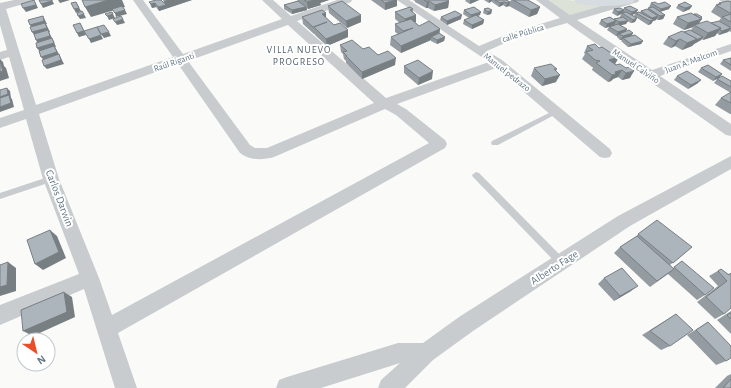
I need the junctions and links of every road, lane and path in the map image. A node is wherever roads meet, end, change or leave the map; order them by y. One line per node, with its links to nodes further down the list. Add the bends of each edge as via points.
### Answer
1 (26, 0): 12 (street)
2 (138, 0): 18 (street)
3 (267, 0): 14 (street)
4 (347, 0): 14 (street, Raúl Riganti)
5 (402, 0): 16 (street, Manuel pedrazo)
6 (541, 0): 13 (street, Manuel Calviño)
7 (581, 0): 8 (main road)
8 (628, 0)
9 (634, 0): 13 (street, calle Pública)
10 (724, 0): 11 (street)
11 (731, 4)
12 (0, 7): 17 (street, Carlos Darwin)
13 (569, 20): 16 (street, calle Pública, via 506,38); 20 (street, Manuel Calviño)
14 (289, 21): 18 (street, Raúl Riganti); 21 (street)
15 (731, 46): 20 (street, Juan A. Malcom)
16 (478, 50): 19 (street, Manuel pedrazo)
17 (7, 54): 22 (street, Carlos Darwin)
18 (181, 60): 21 (street, via 248,153 257,155 269,153); 22 (street, Raúl Riganti)
19 (498, 63): 21 (street); 23 (street, Manuel pedrazo)
20 (650, 76): 25 (street, Manuel Calviño)
21 (384, 104): 35 (street, via 400,112 440,144)
22 (31, 112): 24 (street, Raúl Riganti); 30 (street, Carlos Darwin)
23 (557, 112): 26 (lane); 27 (street, Manuel pedrazo)
24 (0, 123)
25 (731, 131)
26 (496, 143)
27 (605, 153)
28 (731, 162): 32 (street, Alberto Fage, via 624,221)
29 (476, 175): 32 (lane)
30 (51, 179): 31 (lane); 33 (street, Carlos Darwin)
31 (0, 196)
32 (561, 262): 36 (street, Alberto Fage)
33 (90, 278): 34 (street); 35 (street, Carlos Darwin)
34 (0, 315)
35 (108, 328): 37 (street, Carlos Darwin)
36 (426, 353): 38 (street, via 398,353); 39 (street, Alberto Fage)
37 (126, 388)
38 (286, 388)
39 (388, 388)

